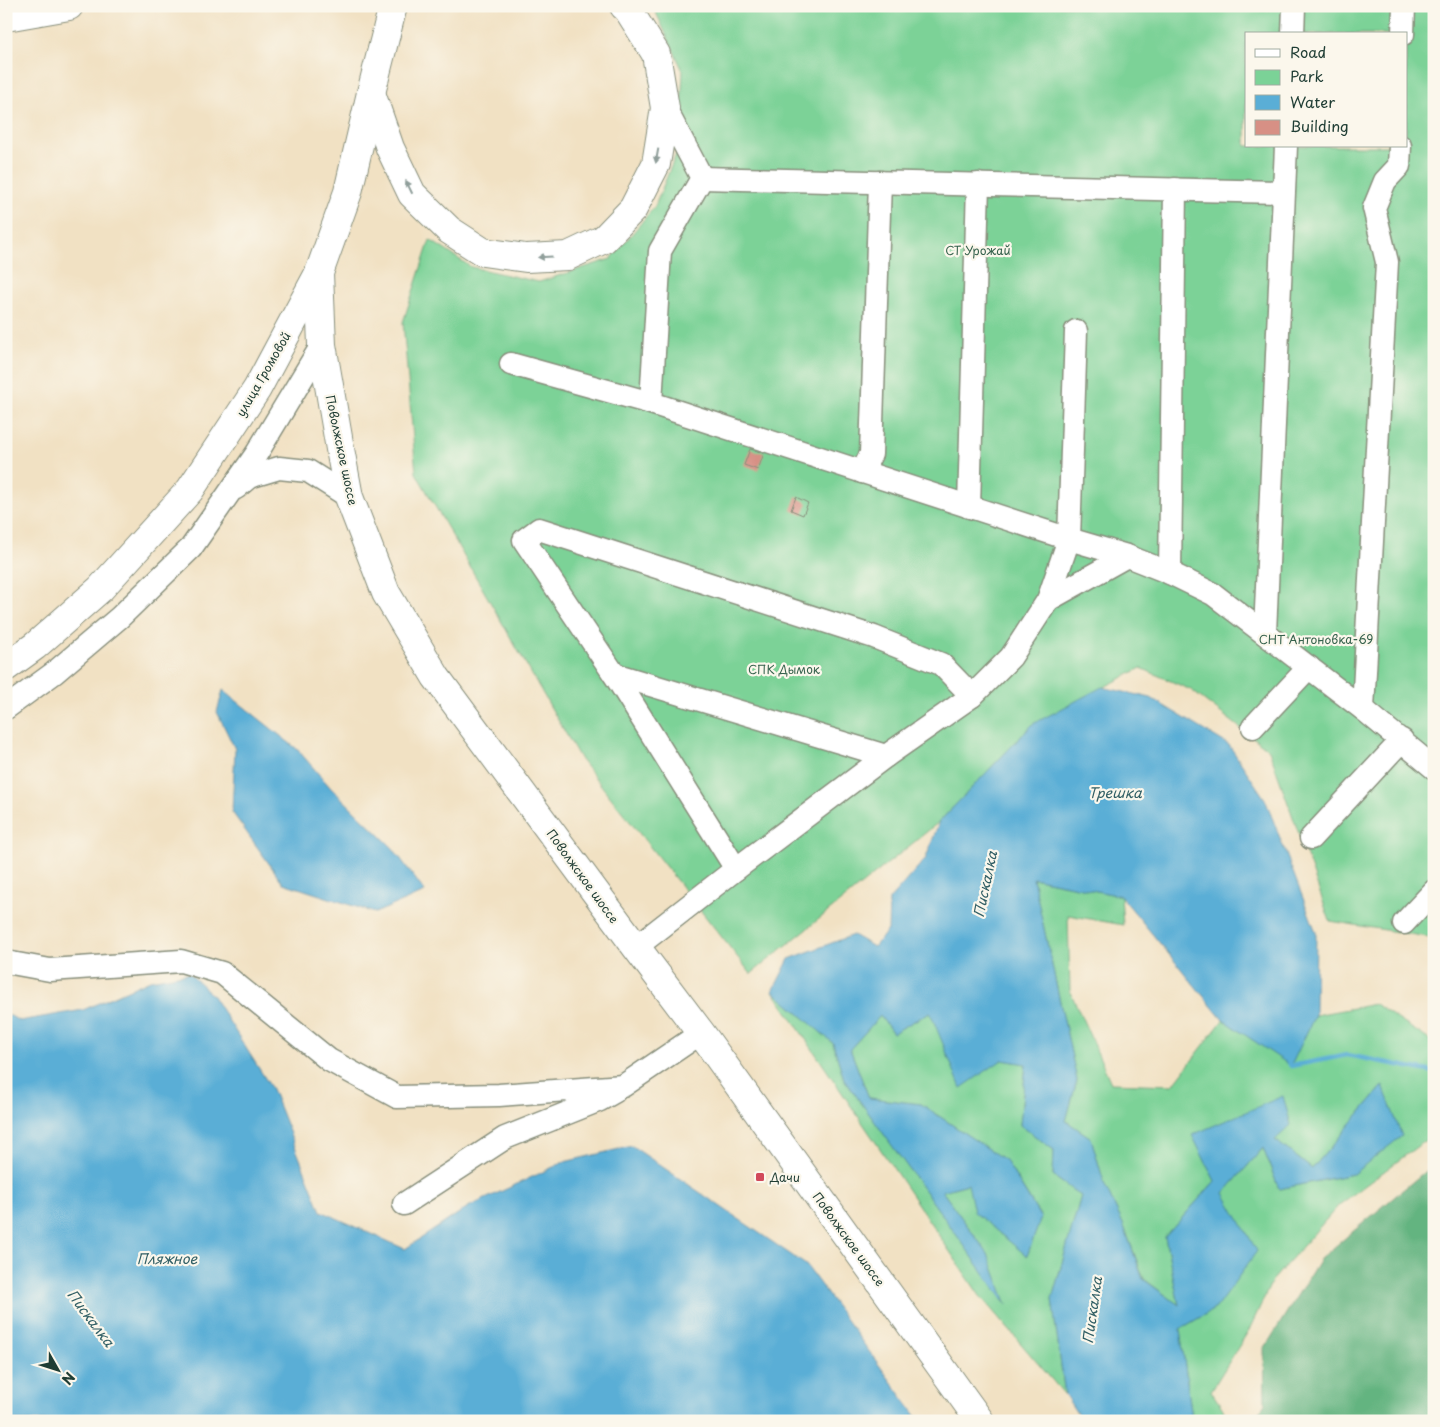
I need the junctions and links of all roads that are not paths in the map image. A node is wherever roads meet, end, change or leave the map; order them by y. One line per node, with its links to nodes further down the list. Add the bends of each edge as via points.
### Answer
1 (68, 6): 6 (main road)
2 (394, 6): 9 (main road, улица Громовой)
3 (624, 6): 10 (main road, via 656,54)
4 (1294, 6): 7 (street)
5 (1404, 6): 8 (street)
6 (6, 17)
7 (1292, 32)
8 (1403, 32)
9 (371, 93): 10 (main road, one-way to 9, via 656,164 633,209 604,239 568,256 526,258 483,252 449,230 412,194 390,148); 18 (main road, улица Громовой, via 348,192)
10 (665, 108): 13 (street)
11 (1286, 148): 17 (street)
12 (1400, 148): 37 (street, via 1399,166 1385,181 1374,208 1387,262)
13 (702, 178): 14 (street); 22 (street, via 660,251)
14 (880, 182): 15 (street); 23 (street, via 871,454)
15 (978, 184): 16 (street); 26 (street)
16 (1175, 189): 17 (street); 29 (street)
17 (1283, 192): 31 (street)
18 (319, 273): 20 (main road, Поволжское шоссе); 32 (main road, улица Громовой, via 257,389 190,490 100,589)
19 (1076, 330): 27 (street)
20 (322, 345): 24 (street); 25 (main road, Поволжское шоссе)
21 (511, 364): 22 (street)
22 (651, 404): 23 (street)
23 (862, 472): 26 (street)
24 (229, 493): 25 (street, via 249,477 279,468 308,471); 36 (street, via 191,548 120,618)
25 (349, 497): 46 (main road, Поволжское шоссе, via 386,593 436,677)
26 (970, 507): 27 (street)
27 (1069, 539): 28 (street); 30 (street)
28 (1127, 556): 29 (street); 30 (street)
29 (1170, 573): 31 (street, via 1213,594)
30 (1048, 600): 35 (street, via 1011,657)
31 (1265, 634): 33 (street)
32 (6, 667)
33 (1310, 667): 37 (street); 38 (street)
34 (614, 674): 35 (street, via 524,540 539,529 874,637 941,664); 40 (street); 43 (street)
35 (972, 696): 40 (street)
36 (6, 708)
37 (1363, 708): 39 (street)
38 (1252, 727)
39 (1402, 740): 41 (street); 42 (street)
40 (886, 756): 43 (street)
41 (1434, 768)
42 (1311, 838)
43 (736, 869): 46 (street)
44 (1434, 891): 45 (street)
45 (1404, 923)
46 (636, 947): 48 (main road, Поволжское шоссе)
47 (6, 962): 49 (street, via 50,970 181,961 222,973 328,1060 396,1097 500,1095)
48 (701, 1033): 49 (street); 51 (main road, Поволжское шоссе)
49 (623, 1086): 50 (street, via 600,1100 506,1138)
50 (404, 1204)
51 (980, 1421)

